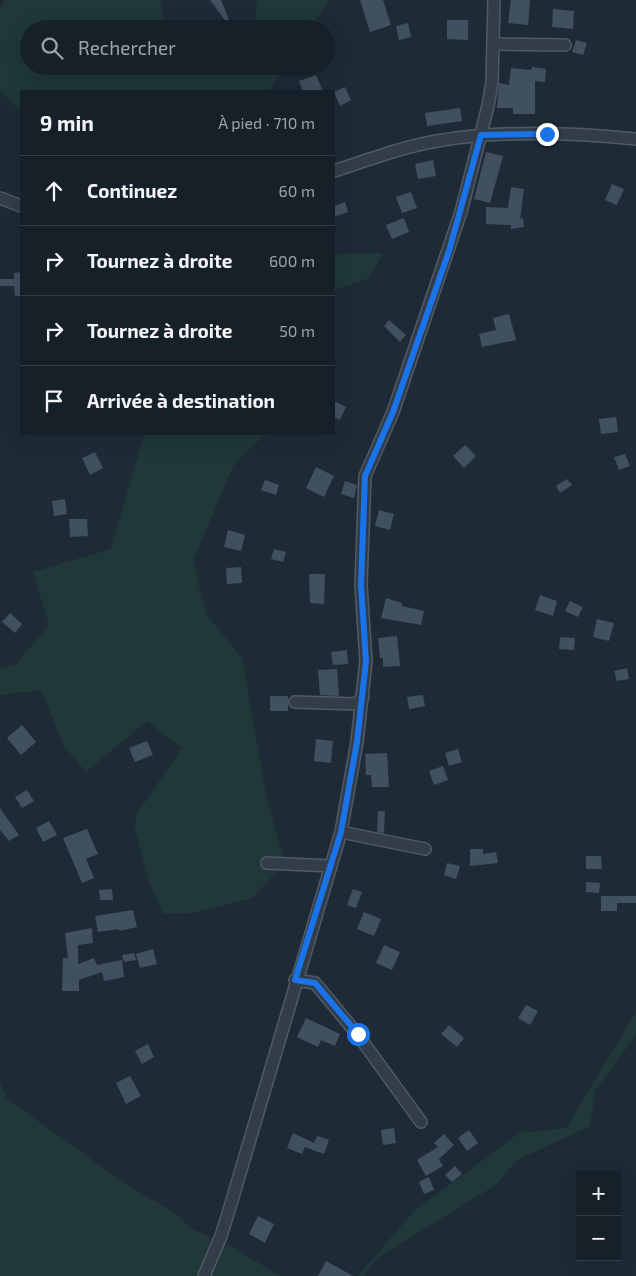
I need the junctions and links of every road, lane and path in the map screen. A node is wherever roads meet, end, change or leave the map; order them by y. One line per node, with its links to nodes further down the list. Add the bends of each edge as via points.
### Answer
1 (494, 0): 2 (street)
2 (494, 44): 3 (street); 4 (street, via 492,82)
3 (565, 45)
4 (481, 135): 5 (street, via 547,134); 6 (street, via 436,141); 9 (street, via 449,251 393,412 365,476 361,585 365,624)
5 (636, 139)
6 (335, 171)
7 (0, 198): 8 (street)
8 (20, 206)
9 (363, 697): 10 (street, via 356,704); 11 (street)
10 (295, 702)
11 (341, 832): 12 (street); 14 (street)
12 (424, 849)
13 (267, 863): 14 (street)
14 (331, 866): 15 (street)
15 (295, 980): 16 (street, via 315,983 358,1034); 17 (street, via 233,1199)
16 (421, 1122)
17 (204, 1276)

